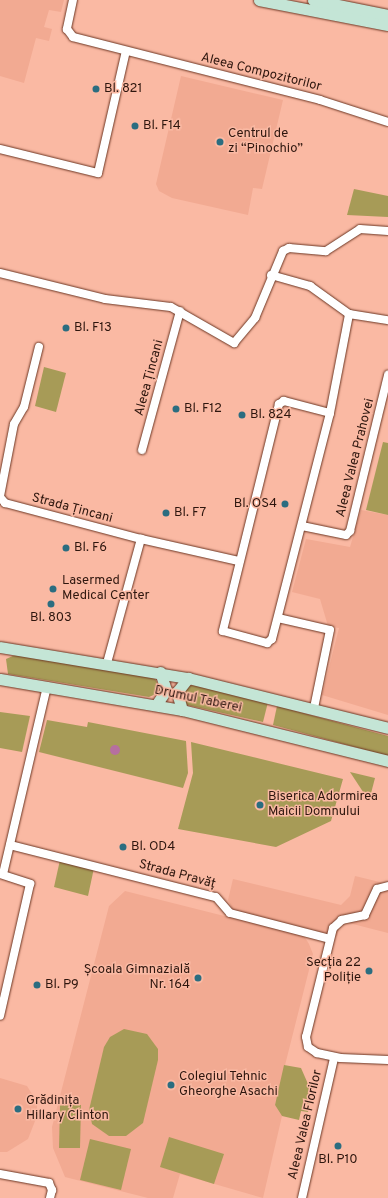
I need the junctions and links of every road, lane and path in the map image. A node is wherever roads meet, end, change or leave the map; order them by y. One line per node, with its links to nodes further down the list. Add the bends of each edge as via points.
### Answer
1 (73, 0): 6 (street, Aleea Compozitorilor, via 68,33)
2 (259, 0): 5 (main road)
3 (313, 0): 4 (main road)
4 (388, 15)
5 (388, 25)
6 (126, 51): 7 (street, Aleea Compozitorilor, via 320,100); 8 (street, via 98,173)
7 (388, 122)
8 (0, 149)
9 (388, 231): 11 (street, via 360,229 326,251 288,248 278,257)
10 (0, 273): 12 (street, via 105,299)
11 (271, 275): 12 (street, via 255,318 234,343); 13 (street, via 310,286)
12 (180, 311): 19 (street, Aleea Țincani)
13 (349, 314): 14 (street); 18 (street)
14 (388, 320)
15 (39, 347): 20 (street, Strada Țincani, via 24,407 14,424)
16 (388, 374): 17 (street, Aleea Valea Prahovei)
17 (384, 412): 21 (street, Aleea Valea Prahovei, via 350,531 346,536)
18 (330, 413): 21 (street); 23 (street, via 280,401)
19 (142, 450)
20 (0, 496): 22 (street, Strada Țincani, via 5,503)
21 (302, 526): 24 (street)
22 (141, 539): 23 (street, Strada Țincani); 26 (street)
23 (239, 561): 24 (street, via 223,631 270,642)
24 (278, 618): 32 (street, via 330,630)
25 (0, 647): 26 (main road, Drumul Taberei)
26 (107, 662): 27 (main road, Drumul Taberei)
27 (160, 672): 29 (main road, Drumul Taberei); 31 (main road, via 166,690)
28 (0, 678): 30 (main road, Drumul Taberei)
29 (188, 678): 32 (main road, Drumul Taberei); 33 (main road, via 176,692)
30 (47, 686): 31 (main road, Drumul Taberei); 36 (street)
31 (156, 705): 33 (main road, Drumul Taberei)
32 (314, 708): 34 (main road, Drumul Taberei)
33 (182, 710): 35 (main road, Drumul Taberei)
34 (388, 728)
35 (388, 761)
36 (10, 844): 37 (street); 39 (street, Strada Pravăț, via 216,896 230,913)
37 (2, 874): 40 (street, via 30,884)
38 (388, 886): 39 (street, Aleea Valea Florilor, via 377,889 365,915 336,924)
39 (330, 939): 41 (street, Aleea Valea Florilor, via 306,1043 312,1051)
40 (0, 1016)
41 (334, 1058): 42 (street, Aleea Valea Florilor); 45 (street, Aleea Valea Florilor)
42 (388, 1060)
43 (0, 1174): 44 (street, via 49,1183 52,1190)
44 (50, 1198)
45 (302, 1198)

